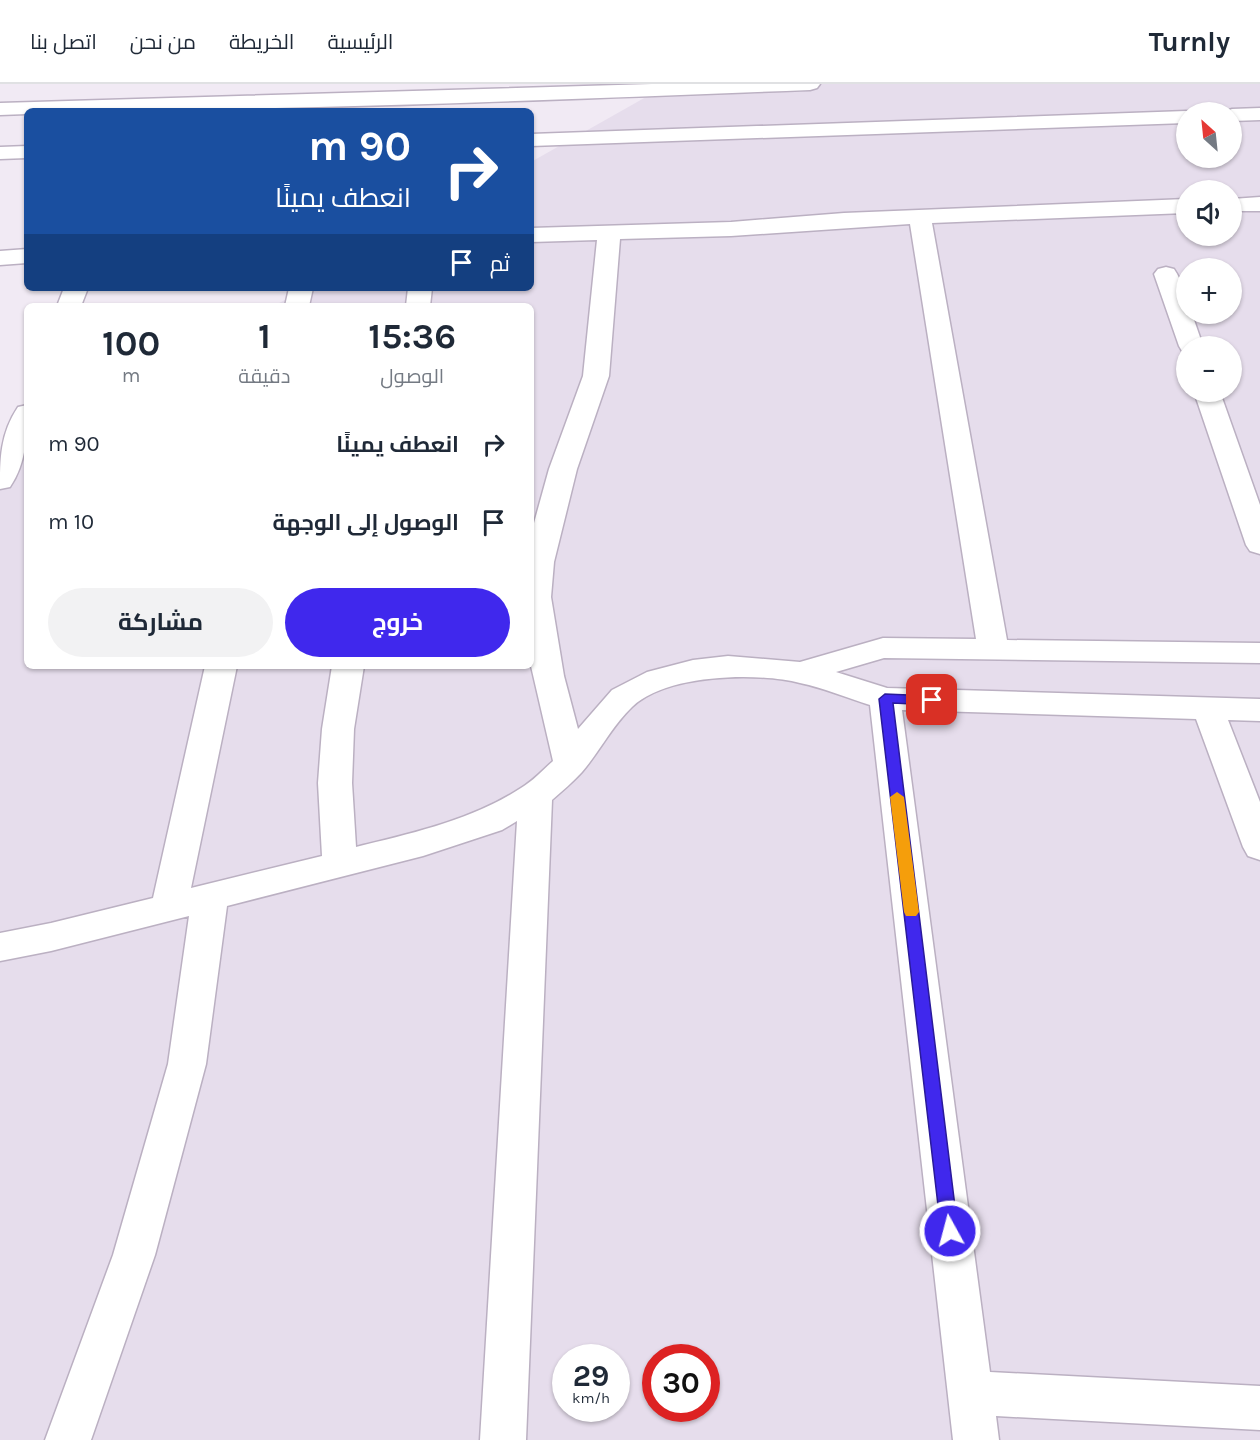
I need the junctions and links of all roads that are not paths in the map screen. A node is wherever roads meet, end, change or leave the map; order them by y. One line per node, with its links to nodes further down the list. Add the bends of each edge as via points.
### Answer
1 (810, 84): 3 (street)
2 (24, 108): 4 (street)
3 (38, 108)
4 (0, 109)
5 (1260, 114): 6 (street)
6 (1242, 115)
7 (1176, 117): 8 (street)
8 (534, 140)
9 (24, 152): 10 (street)
10 (0, 153)
11 (1260, 204): 12 (street)
12 (1242, 205)
13 (1176, 206): 14 (street)
14 (920, 217): 15 (street); 25 (street)
15 (609, 233): 16 (street); 33 (street, via 596,376 562,469 539,562 536,597 548,676)
16 (534, 235)
17 (24, 256): 18 (street)
18 (0, 258)
19 (1166, 274): 20 (street)
20 (1188, 336)
21 (1210, 402): 24 (street)
22 (24, 420): 23 (street)
23 (0, 481)
24 (1260, 545)
25 (993, 649): 26 (street); 29 (street, via 883,648)
26 (1260, 653)
27 (220, 669): 38 (street)
28 (348, 669): 36 (street, via 335,783)
29 (801, 672): 30 (street); 33 (street, via 728,666 658,679 623,697)
30 (885, 699): 31 (street); 40 (street)
31 (1208, 709): 32 (street); 35 (street)
32 (1260, 710)
33 (570, 764): 34 (street)
34 (535, 796): 36 (street, via 490,821); 43 (street)
35 (1260, 847)
36 (340, 864): 37 (street)
37 (210, 896): 38 (street); 42 (street, via 187,1064 134,1255)
38 (169, 907): 39 (street)
39 (0, 947)
40 (969, 1393): 41 (street); 44 (street)
41 (1260, 1408)
42 (68, 1440)
43 (503, 1440)
44 (976, 1440)

